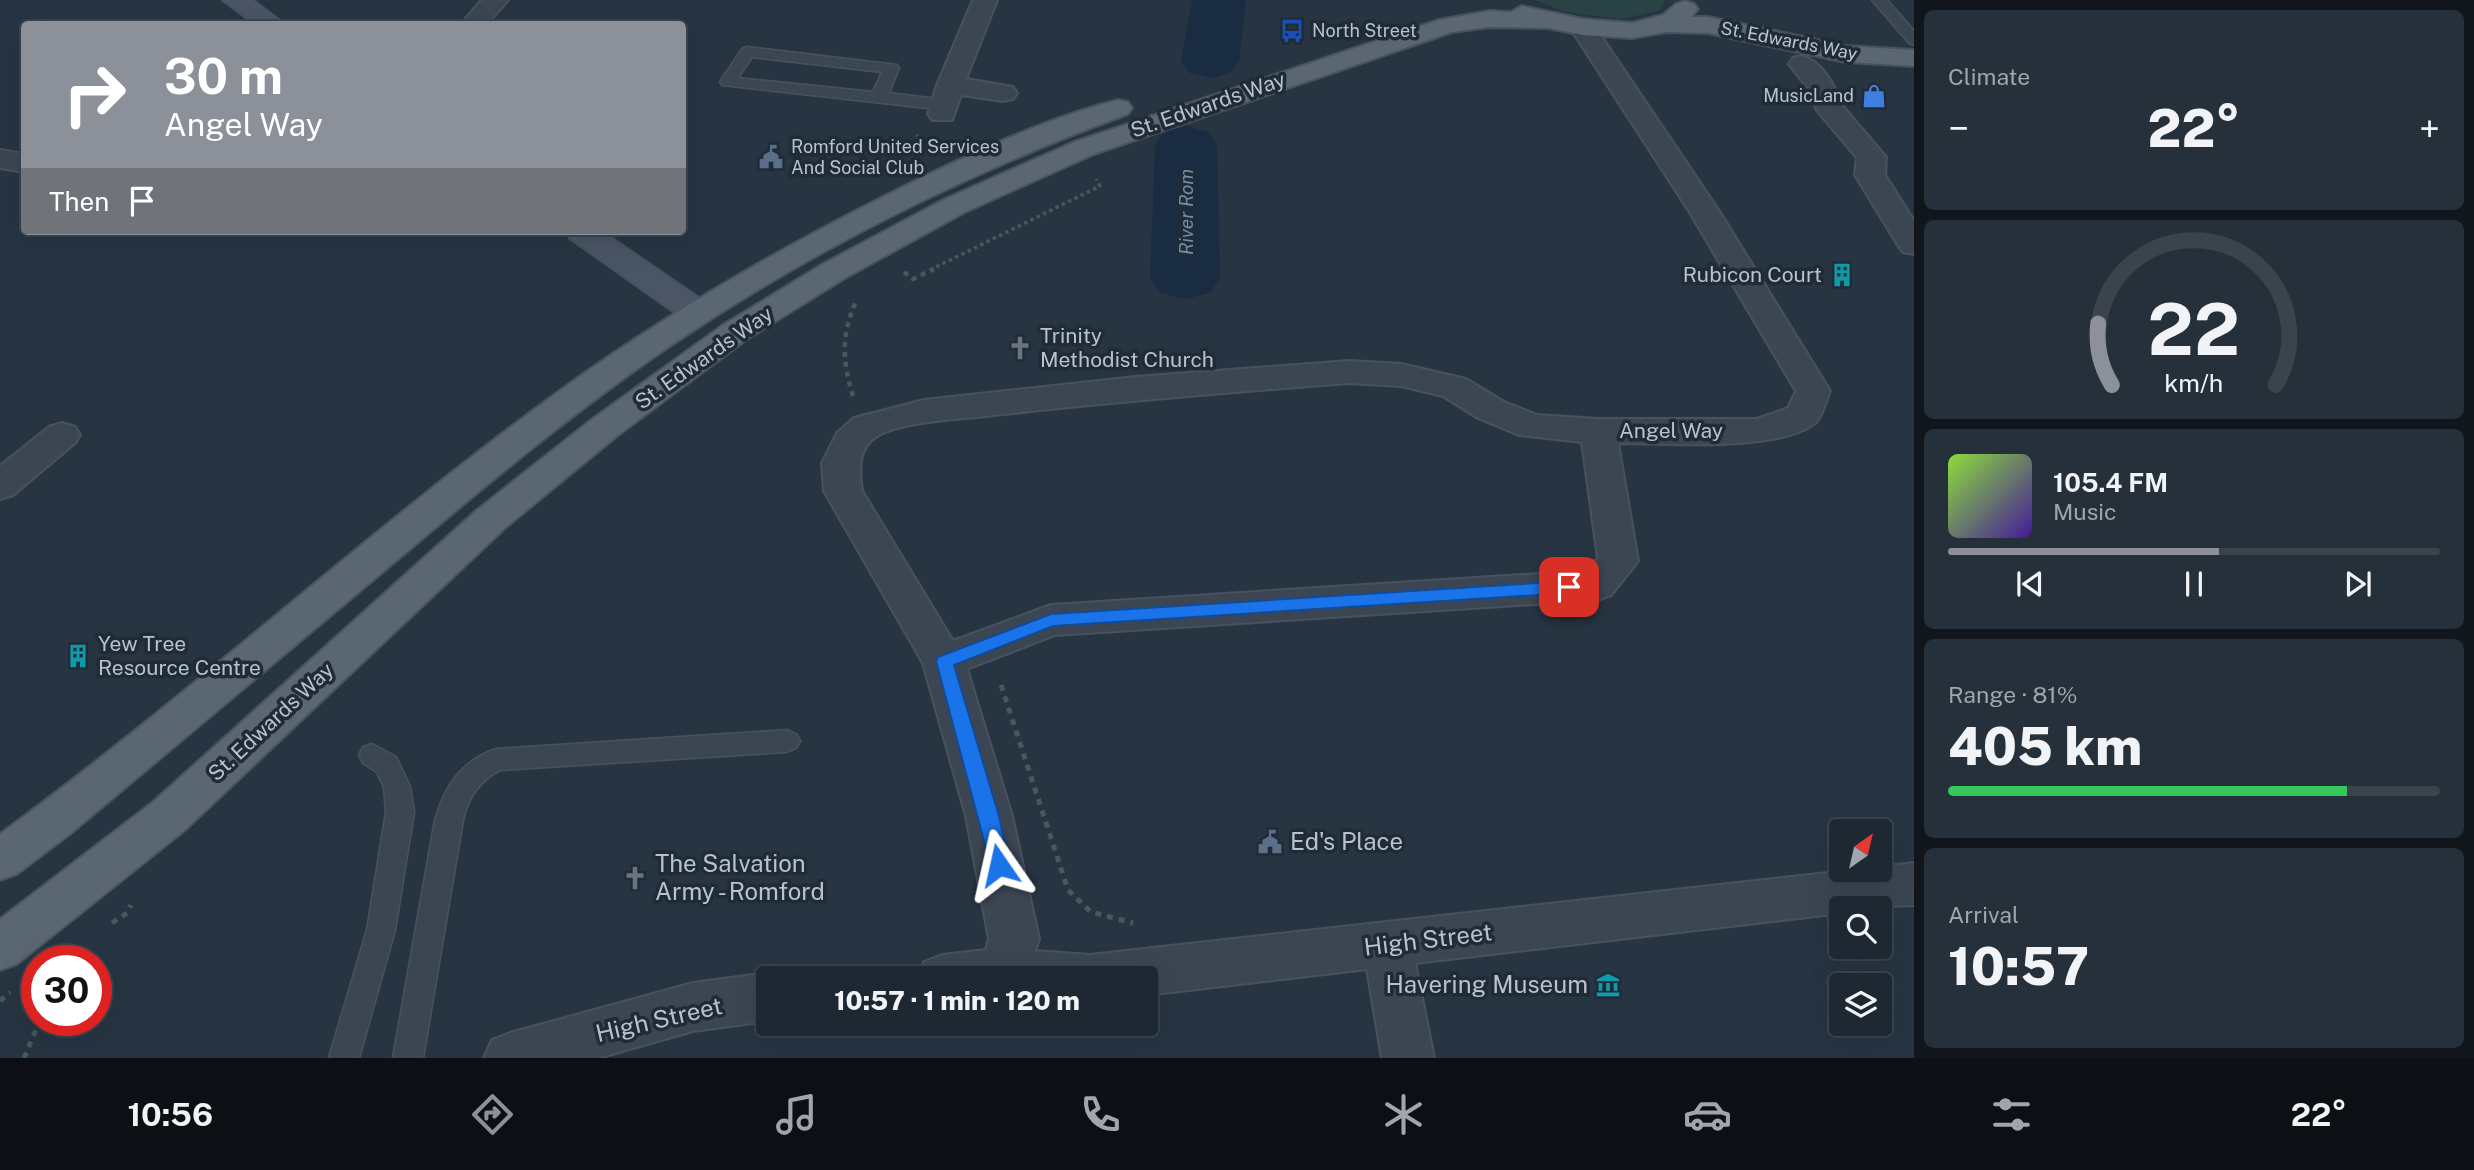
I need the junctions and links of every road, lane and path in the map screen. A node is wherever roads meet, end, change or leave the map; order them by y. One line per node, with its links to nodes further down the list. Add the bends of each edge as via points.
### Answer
1 (235, 0): 9 (street)
2 (496, 0): 10 (street)
3 (985, 0): 21 (street)
4 (1492, 0): 11 (main road)
5 (1687, 0): 12 (main road, via 1682,14)
6 (1710, 0): 14 (main road, St. Edwards Way, via 1787,28 1830,36)
7 (1879, 0): 14 (lane)
8 (1424, 5): 29 (main road, St. Edwards Way, via 1037,137 862,218)
9 (266, 21)
10 (475, 21)
11 (1548, 21): 13 (main road, St. Edwards Way); 41 (main road, St. Edwards Way, via 1489,19 1448,25 1097,144 954,206 834,271 713,348 491,519 169,816)
12 (1665, 24): 13 (main road, St. Edwards Way, via 1612,31); 15 (main road, St. Edwards Way, via 1707,25 1846,54)
13 (1584, 29): 31 (street, Angel Way, via 1704,211 1813,391 1802,415 1760,430)
14 (1914, 40)
15 (1914, 58)
16 (1802, 64): 26 (street, via 1824,91 1826,103 1872,157 1870,175)
17 (1797, 91): 18 (path, bridge)
18 (1761, 92)
19 (1003, 93): 21 (street)
20 (878, 97): 20 (lane, via 782,88 728,82 747,52 891,68); 21 (lane)
21 (946, 101)
22 (0, 159): 23 (street)
23 (21, 162)
24 (1094, 176): 27 (path, via 1100,186 913,279)
25 (587, 235): 29 (street)
26 (1914, 245)
27 (901, 269)
28 (857, 297): 30 (path, via 840,344 842,363)
29 (698, 313): 37 (main road, St. Edwards Way, via 544,421)
30 (867, 426): 31 (street, via 924,412 1349,372 1401,375 1454,387 1491,410 1532,427); 34 (street, via 850,442 840,463 843,491)
31 (1598, 431): 34 (street, Angel Way, via 1618,561 1597,585 1051,620)
32 (62, 435): 33 (street)
33 (0, 485)
34 (964, 654): 39 (path, via 1011,708 1071,897 1118,922); 42 (street, via 1014,939)
35 (787, 741): 48 (lane, via 496,760 466,778 449,820)
36 (372, 755): 47 (lane, via 387,765 397,787 400,812 380,930)
37 (0, 860)
38 (1914, 884): 40 (street, High Street)
39 (1143, 923)
40 (1387, 944): 43 (street, High Street); 50 (street)
41 (0, 948)
42 (1006, 966)
43 (1158, 970)
44 (756, 999): 49 (street, High Street, via 693,1007)
45 (33, 1036): 46 (path)
46 (24, 1058)
47 (344, 1058)
48 (408, 1058)
49 (510, 1058)
50 (1408, 1058)

